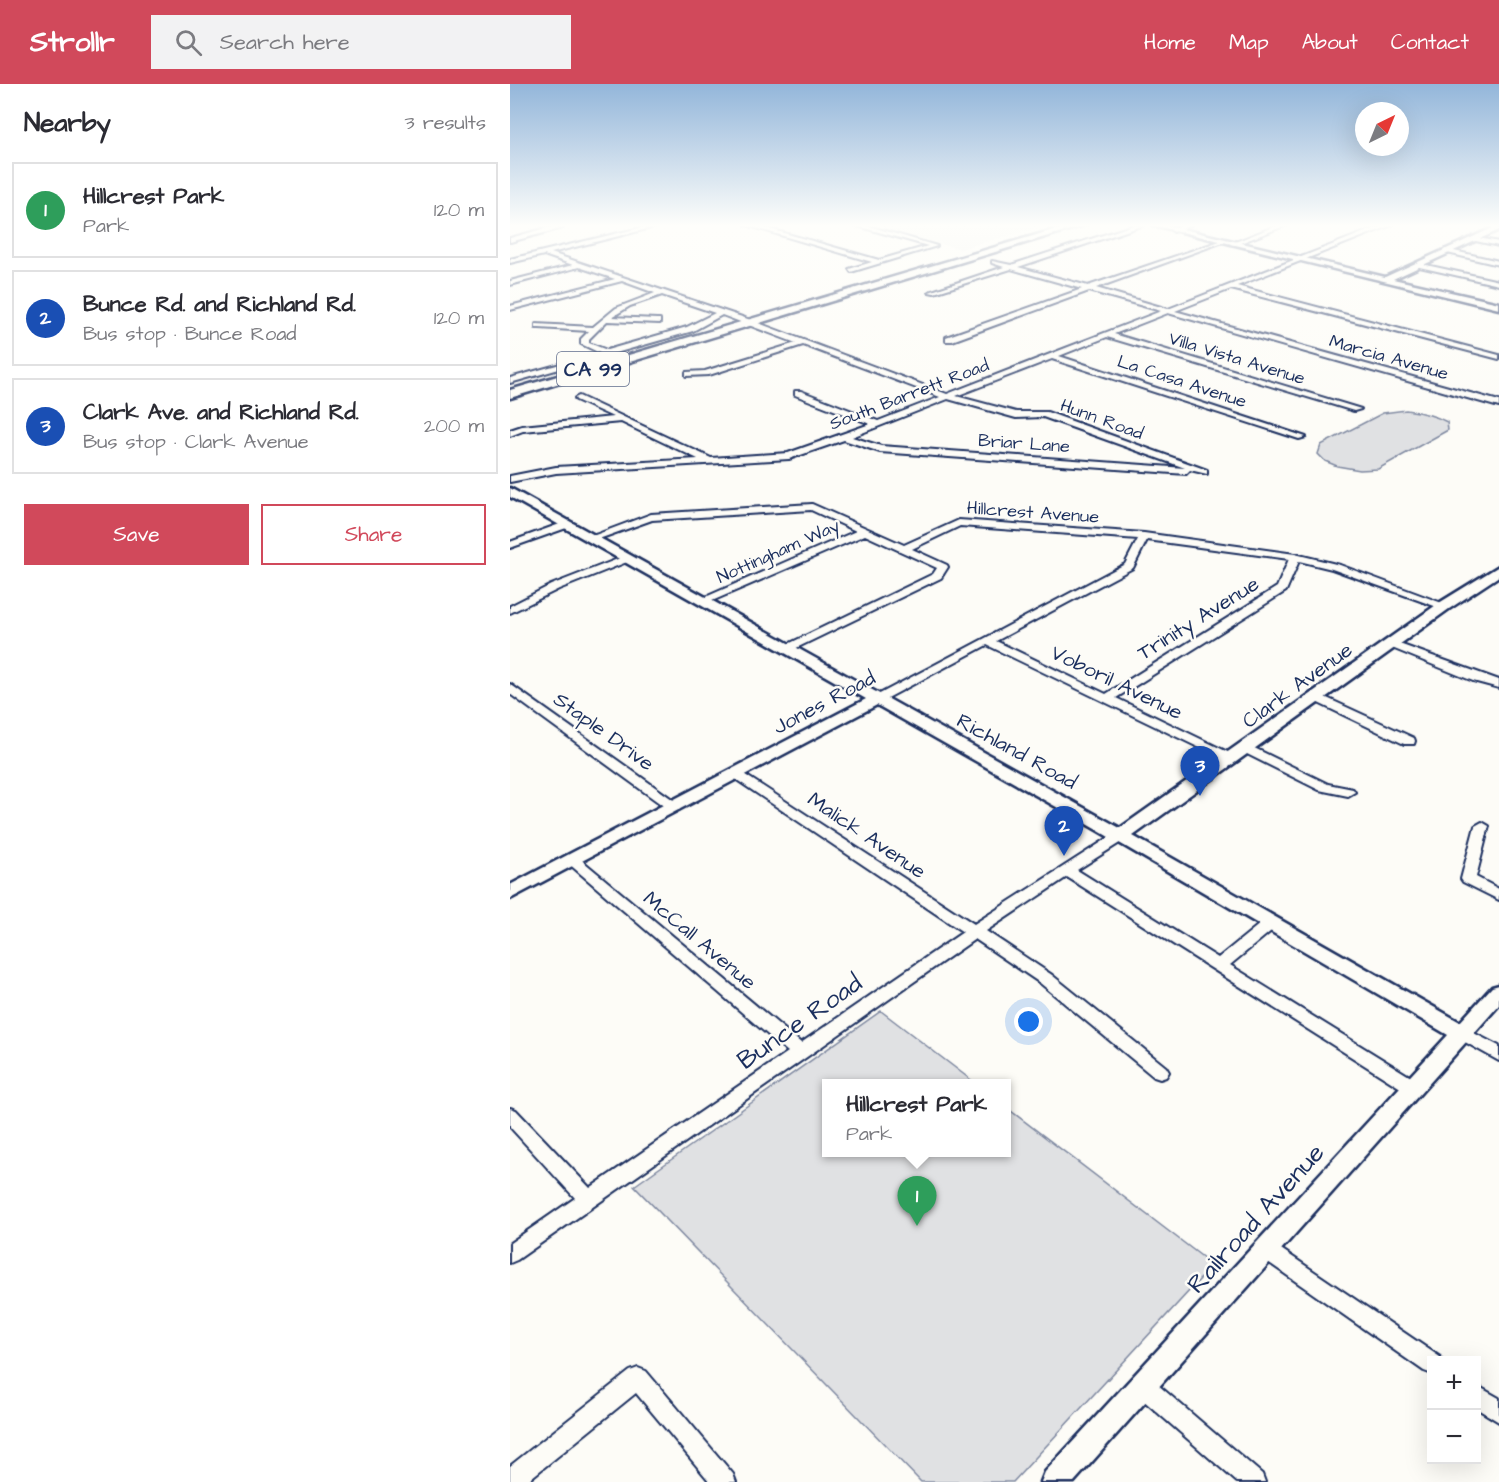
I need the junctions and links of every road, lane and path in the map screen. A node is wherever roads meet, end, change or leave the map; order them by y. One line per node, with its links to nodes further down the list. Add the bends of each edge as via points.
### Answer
1 (580, 290): 13 (street)
2 (652, 290): 11 (street, Hunn Road)
3 (861, 290): 18 (highway, CA 99)
4 (938, 290): 10 (street)
5 (1083, 290): 22 (street)
6 (1097, 290): 14 (street, Marcia Avenue)
7 (1226, 290): 14 (street, South Barrett Road)
8 (1241, 290): 26 (street)
9 (1434, 290): 12 (street)
10 (932, 292)
11 (661, 293): 15 (street, Hunn Road); 16 (street, via 628,302)
12 (1498, 305)
13 (510, 308)
14 (1170, 311): 21 (street, South Barrett Road); 33 (street, Marcia Avenue)
15 (721, 313): 18 (street, Hunn Road); 24 (street, via 690,329)
16 (607, 319): 17 (street); 20 (street)
17 (657, 321)
18 (750, 323): 23 (street, Hunn Road); 30 (highway, CA 99)
19 (539, 326): 20 (street)
20 (595, 329): 24 (street, via 585,344)
21 (1108, 335): 25 (street, South Barrett Road); 34 (street, Villa Vista Avenue)
22 (949, 339)
23 (802, 343): 27 (street, via 706,373); 31 (street, Hunn Road)
24 (607, 353): 28 (street)
25 (1053, 357): 31 (street, South Barrett Road); 39 (street, La Casa Avenue)
26 (1499, 357)
27 (689, 374)
28 (510, 381)
29 (798, 393): 36 (street)
30 (510, 394)
31 (948, 397): 36 (street, South Barrett Road); 41 (street, Hunn Road, via 1016,415 1044,414)
32 (579, 398): 35 (street)
33 (1499, 404)
34 (1357, 409)
35 (622, 418): 37 (street); 40 (street)
36 (878, 424): 38 (street, South Barrett Road)
37 (510, 433)
38 (844, 437): 40 (street, South Barrett Road, via 789,456); 41 (street, Briar Lane, via 880,449)
39 (1302, 437)
40 (710, 460): 42 (street, South Barrett Road, via 556,470)
41 (1203, 472)
42 (510, 479)
43 (510, 492): 44 (street, Richland Road)
44 (568, 524): 47 (street, Richland Road); 48 (street)
45 (865, 531): 47 (street, via 812,507 651,517); 49 (street); 53 (street, Nottingham Way)
46 (1144, 536): 49 (street, Hillcrest Avenue, via 959,523); 50 (street, Hillcrest Avenue); 56 (street, Jones Road, via 1129,566)
47 (592, 538): 51 (street, Richland Road)
48 (510, 545)
49 (904, 549): 58 (street, via 943,567 937,576)
50 (1295, 556): 54 (street, Hillcrest Avenue); 63 (street, Trinity Avenue, via 1282,589)
51 (627, 558): 53 (street, Richland Road); 55 (street)
52 (1499, 570): 54 (street, Clark Avenue)
53 (705, 602): 58 (street, Richland Road)
54 (1444, 606): 57 (street, Clark Avenue)
55 (510, 610)
56 (987, 641): 62 (street, Jones Road); 63 (street, Voboril Avenue)
57 (1392, 644): 59 (street); 61 (street, Clark Avenue)
58 (788, 648): 62 (street, Richland Road)
59 (1499, 684)
60 (510, 688): 69 (street, Staple Drive)
61 (1316, 697): 64 (street); 65 (street, Clark Avenue)
62 (878, 698): 67 (street, Jones Road); 71 (street, Richland Road)
63 (1106, 699): 66 (street, Voboril Avenue)
64 (1409, 741)
65 (1246, 748): 66 (street, Clark Avenue); 68 (street, via 1324,787)
66 (1231, 759): 71 (street, Clark Avenue)
67 (736, 773): 69 (street, Jones Road); 77 (street, Malick Avenue)
68 (1348, 792)
69 (674, 807): 72 (street, Jones Road)
70 (1482, 826): 75 (street, via 1468,879)
71 (1121, 836): 73 (street, Bunce Road); 76 (street, Richland Road)
72 (573, 860): 74 (street, Jones Road); 81 (street, McCall Avenue)
73 (1066, 870): 77 (street, Bunce Road); 78 (street)
74 (510, 893)
75 (1499, 894)
76 (1271, 923): 78 (street); 80 (street, Richland Road)
77 (974, 932): 81 (street, Bunce Road); 83 (street, Malick Avenue, via 1065,992)
78 (1218, 966): 84 (street)
79 (1499, 992): 80 (street, Railroad Avenue)
80 (1462, 1033): 82 (street, Richland Road); 84 (street, Railroad Avenue)
81 (800, 1052): 86 (street, Bunce Road)
82 (1499, 1054)
83 (1160, 1072)
84 (1413, 1087): 87 (street, Railroad Avenue)
85 (510, 1115): 86 (street)
86 (588, 1199): 88 (street, Bunce Road)
87 (1265, 1249): 89 (street); 90 (street, Railroad Avenue)
88 (510, 1254)
89 (1427, 1361)
90 (1142, 1385): 95 (street, Railroad Avenue); 96 (street)
91 (1481, 1398): 92 (street)
92 (1499, 1411)
93 (510, 1480): 94 (street, via 638,1378)
94 (725, 1482)
95 (1054, 1482)
96 (1254, 1482)

